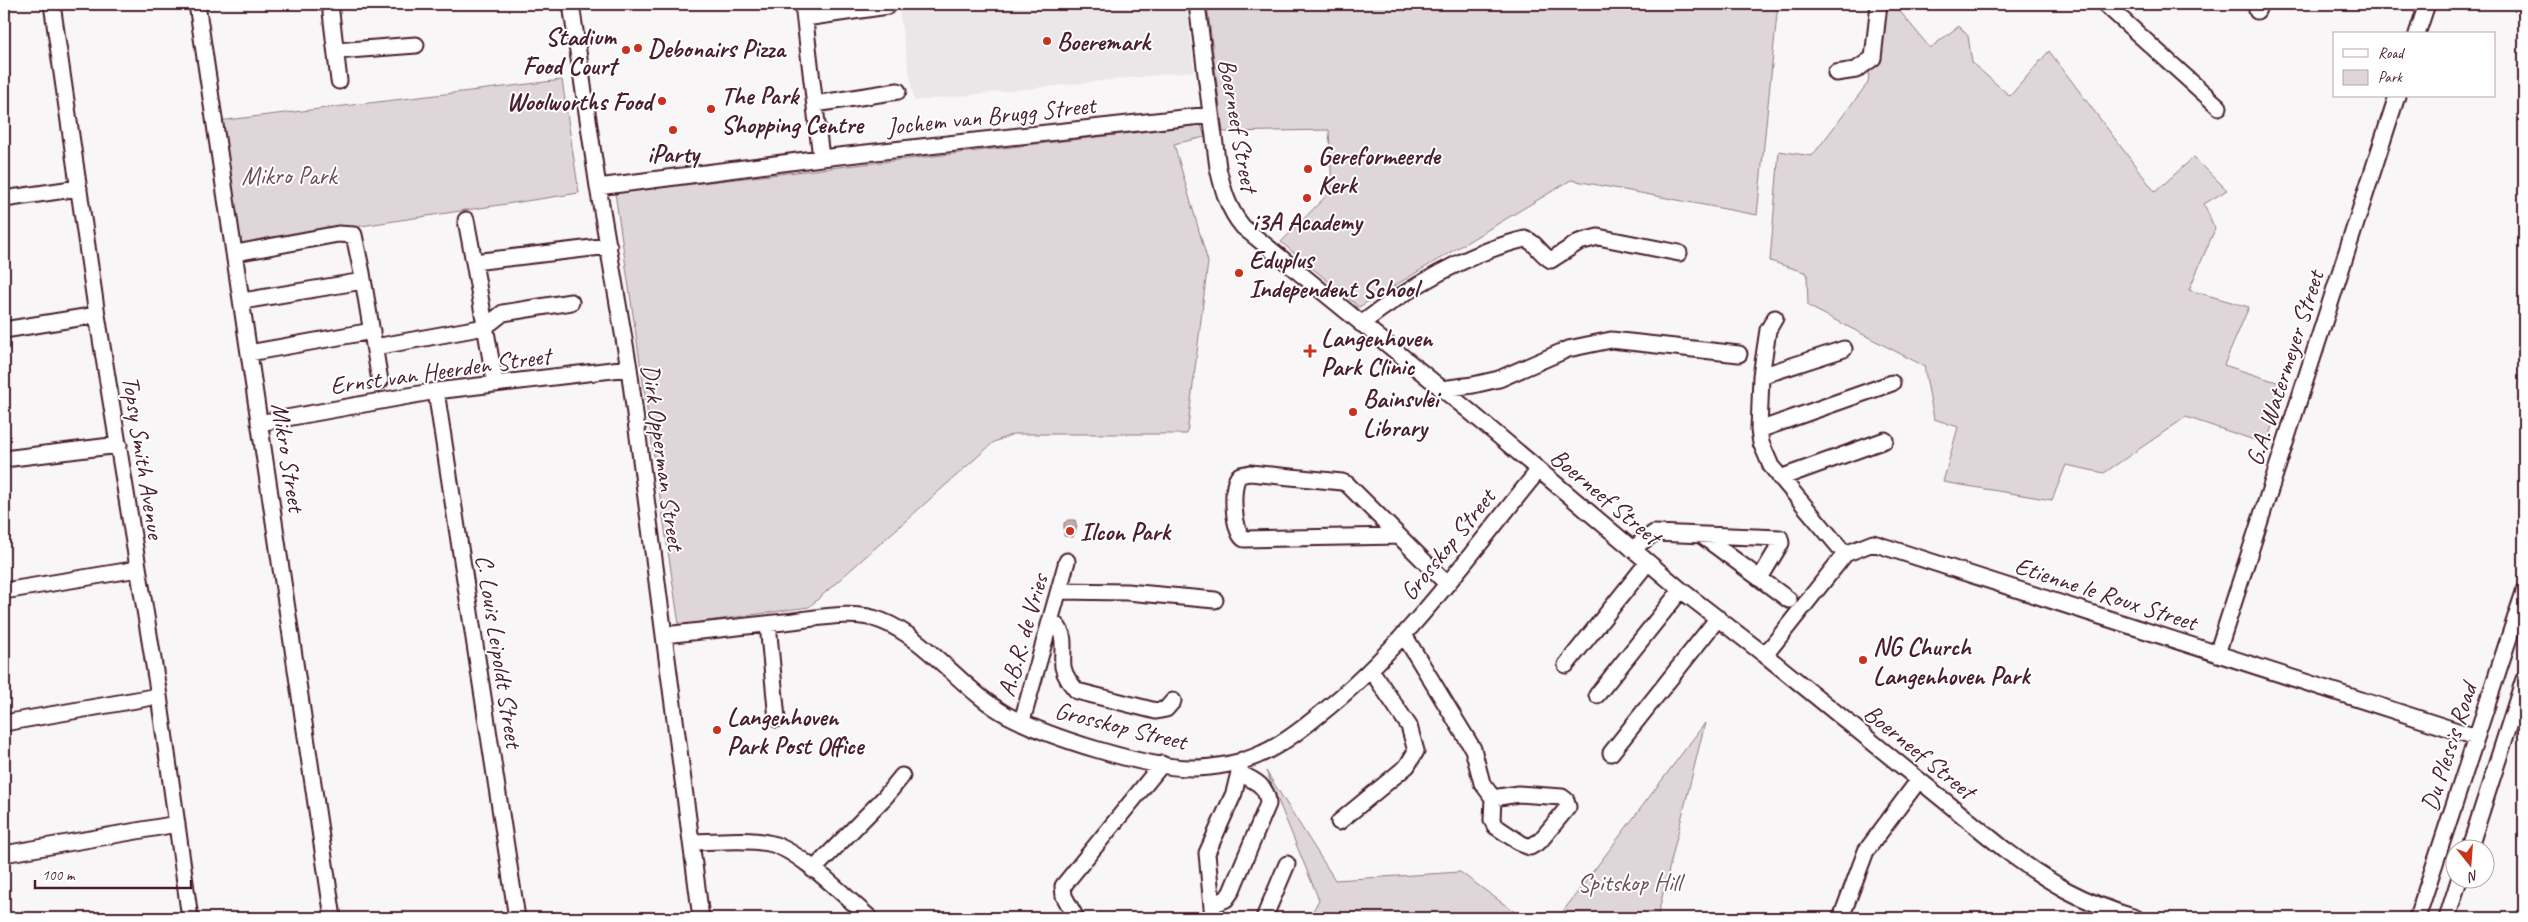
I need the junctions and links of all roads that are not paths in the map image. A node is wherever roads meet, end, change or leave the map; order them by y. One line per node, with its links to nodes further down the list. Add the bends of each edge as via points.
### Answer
1 (52, 4): 23 (street, Topsy Smith Avenue)
2 (197, 4): 27 (street, Mikro Street)
3 (330, 4): 13 (street)
4 (571, 4): 22 (street, Dirk Opperman Street)
5 (1197, 4): 20 (street, Boerneef Street)
6 (1879, 4): 14 (street, via 1873,58 1856,70)
7 (2105, 4): 19 (street)
8 (2427, 4): 11 (street)
9 (888, 6): 10 (street)
10 (804, 11): 18 (street)
11 (2418, 32)
12 (416, 45): 13 (street)
13 (336, 50): 15 (street)
14 (1836, 73)
15 (339, 81)
16 (898, 91): 18 (street)
17 (2396, 98): 77 (street, G.A. Watermeyer Street)
18 (816, 104): 21 (street)
19 (2219, 107)
20 (1210, 115): 21 (street, Jochem van Brugg Street); 35 (street, Boerneef Street, via 1224,194 1236,219)
21 (821, 158): 22 (street, Jochem van Brugg Street)
22 (598, 187): 26 (street, Dirk Opperman Street)
23 (79, 188): 24 (street); 33 (street, Topsy Smith Avenue)
24 (4, 199)
25 (466, 220): 29 (street)
26 (609, 246): 29 (street); 43 (street, Dirk Opperman Street)
27 (236, 253): 30 (street, via 352,234 356,238); 31 (street, Mikro Street)
28 (1679, 253): 35 (street, via 1598,237 1579,242 1551,260 1525,239 1429,278)
29 (474, 262): 36 (street)
30 (364, 281): 31 (street); 38 (street)
31 (243, 301): 41 (street, Mikro Street)
32 (571, 302): 36 (street, via 503,313)
33 (97, 315): 37 (street); 53 (street, Topsy Smith Avenue)
34 (1775, 318): 44 (street, via 1768,330)
35 (1361, 324): 48 (street, Boerneef Street)
36 (485, 327): 39 (street); 46 (street)
37 (4, 330)
38 (372, 332): 39 (street); 41 (street)
39 (375, 347): 45 (street)
40 (1844, 349): 44 (street)
41 (249, 353): 50 (street, Mikro Street)
42 (1740, 354): 48 (street, via 1611,340 1568,349 1499,379)
43 (629, 368): 46 (street, Ernst van Heerden Street); 75 (street, Dirk Opperman Street)
44 (1761, 376): 51 (street)
45 (380, 381)
46 (495, 383): 49 (street, Ernst van Heerden Street)
47 (1892, 383): 51 (street)
48 (1441, 389): 55 (street, Boerneef Street)
49 (436, 391): 50 (street, Ernst van Heerden Street); 106 (street, C. Louis Leipoldt Street)
50 (258, 423): 105 (street, Mikro Street)
51 (1759, 430): 56 (street, via 1765,455)
52 (1885, 440): 56 (street)
53 (119, 446): 54 (street); 63 (street, Topsy Smith Avenue)
54 (4, 459)
55 (1538, 471): 59 (street, Boerneef Street); 65 (street, Grosskop Street)
56 (1780, 478): 60 (street)
57 (1701, 535): 59 (street, via 1654,533); 64 (street); 64 (street, via 1780,538 1782,543)
58 (1399, 536): 58 (street, via 1342,482 1250,473 1237,477 1235,524 1238,534 1244,539); 65 (street)
59 (1632, 549): 62 (street, Boerneef Street)
60 (1845, 554): 77 (street, Etienne le Roux Street, via 1873,543 1888,547); 78 (street)
61 (1066, 561): 68 (street, A.B.R. de Vries)
62 (1648, 562): 66 (street, Boerneef Street); 79 (street)
63 (138, 569): 67 (street); 83 (street, Topsy Smith Avenue)
64 (1760, 578): 71 (street)
65 (1446, 583): 76 (street, Grosskop Street)
66 (1681, 590): 72 (street, Boerneef Street); 82 (street)
67 (4, 591)
68 (1060, 591): 70 (street, via 1127,592); 73 (street, A.B.R. de Vries)
69 (2524, 592): 88 (street, Du Plessis Road)
70 (1215, 600)
71 (1789, 600)
72 (1718, 618): 78 (street, Boerneef Street); 89 (street)
73 (1051, 620): 84 (street, via 1058,625 1064,637 1063,668 1077,691 1156,711 1166,709); 86 (street, A.B.R. de Vries)
74 (768, 624): 75 (street, Grosskop Street); 85 (street); 86 (street, Grosskop Street, via 845,616 882,620 908,636 966,686 1006,714)
75 (664, 635): 98 (street, Dirk Opperman Street)
76 (1404, 635): 80 (street, Grosskop Street); 94 (street, via 1473,749 1482,783)
77 (2216, 654): 88 (street, Etienne le Roux Street)
78 (1765, 655): 93 (street, Boerneef Street)
79 (1566, 665)
80 (1371, 670): 91 (street, Grosskop Street, via 1346,694 1289,738); 95 (street, via 1410,726 1416,751 1407,766)
81 (2524, 679): 97 (street, Du Plessis Road)
82 (1597, 695)
83 (159, 696): 87 (street); 96 (street, Topsy Smith Avenue)
84 (1173, 701)
85 (777, 719)
86 (1022, 721): 90 (street, Grosskop Street, via 1061,738)
87 (4, 723)
88 (2476, 737): 113 (street, Du Plessis Road)
89 (1611, 754)
90 (1162, 764): 91 (street, Grosskop Street, via 1193,768); 109 (street, via 1064,886 1064,896)
91 (1241, 767): 103 (street, via 1234,793 1207,852); 103 (street, via 1264,790 1268,804 1231,892)
92 (902, 776): 101 (street)
93 (1918, 781): 111 (street, via 1866,851); 112 (street, Boerneef Street, via 2040,877 2077,897)
94 (1493, 798): 94 (street, via 1518,794 1562,797 1568,807 1540,841 1527,846 1494,826)
95 (1339, 822)
96 (177, 824): 99 (street); 104 (street, Topsy Smith Avenue)
97 (2472, 840)
98 (691, 842): 101 (street, via 770,843 787,850); 107 (street, Dirk Opperman Street)
99 (4, 854)
100 (1287, 864): 110 (street)
101 (813, 870): 108 (street)
102 (2456, 890): 114 (street)
103 (1212, 912)
104 (190, 918)
105 (333, 918)
106 (517, 918)
107 (701, 918)
108 (870, 918)
109 (1076, 918)
110 (1264, 918)
111 (1841, 918)
112 (2132, 918)
113 (2418, 918)
114 (2447, 918)

